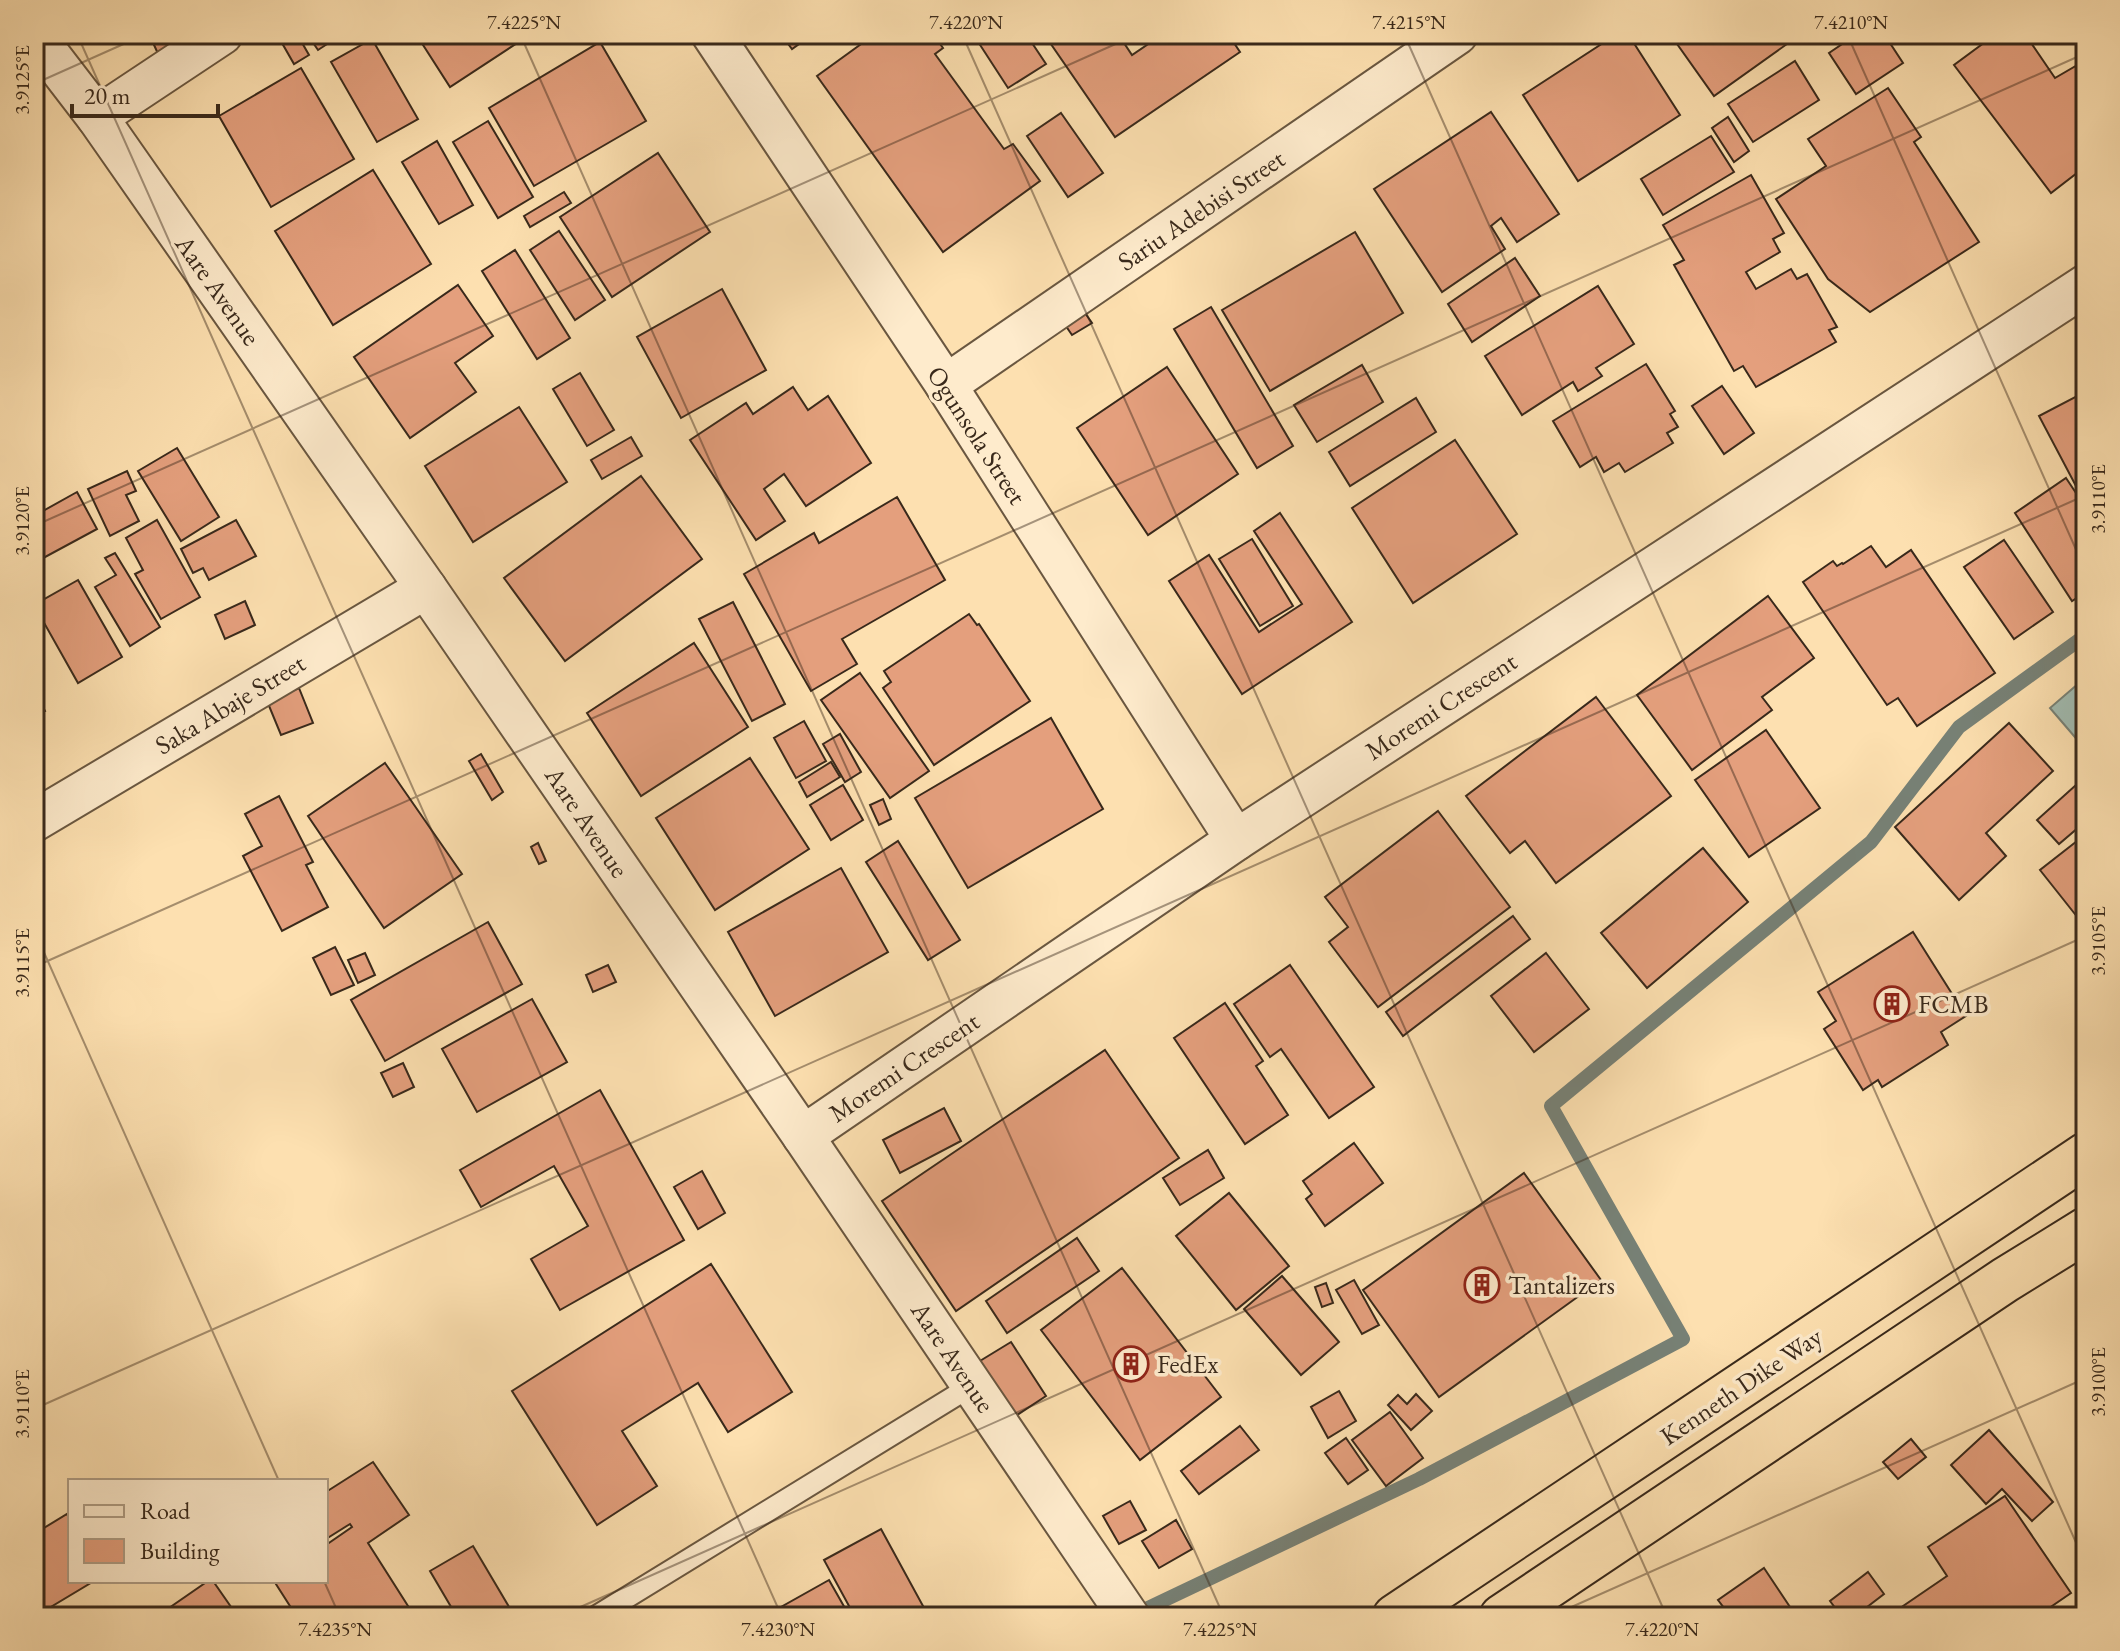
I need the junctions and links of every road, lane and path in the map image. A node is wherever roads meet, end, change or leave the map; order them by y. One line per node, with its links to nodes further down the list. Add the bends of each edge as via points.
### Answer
1 (222, 34): 5 (street)
2 (712, 34): 7 (street, Ogunsola Street)
3 (1457, 34): 7 (street, Sariu Adebisi Street)
4 (34, 35): 5 (street, Aare Avenue)
5 (97, 117): 8 (street, Aare Avenue)
6 (2086, 285): 10 (street, Moremi Crescent)
7 (946, 385): 10 (street, Ogunsola Street)
8 (426, 588): 9 (street, Saka Abaje Street); 11 (street, Aare Avenue)
9 (34, 821)
10 (1236, 840): 11 (street, Moremi Crescent)
11 (803, 1136): 14 (street, Aare Avenue)
12 (2086, 1155): 17 (highway, Kenneth Dike Way)
13 (2086, 1230): 18 (highway)
14 (973, 1385): 15 (lane); 16 (street, Aare Avenue)
15 (595, 1617)
16 (1129, 1617)
17 (1395, 1617)
18 (1502, 1617)

